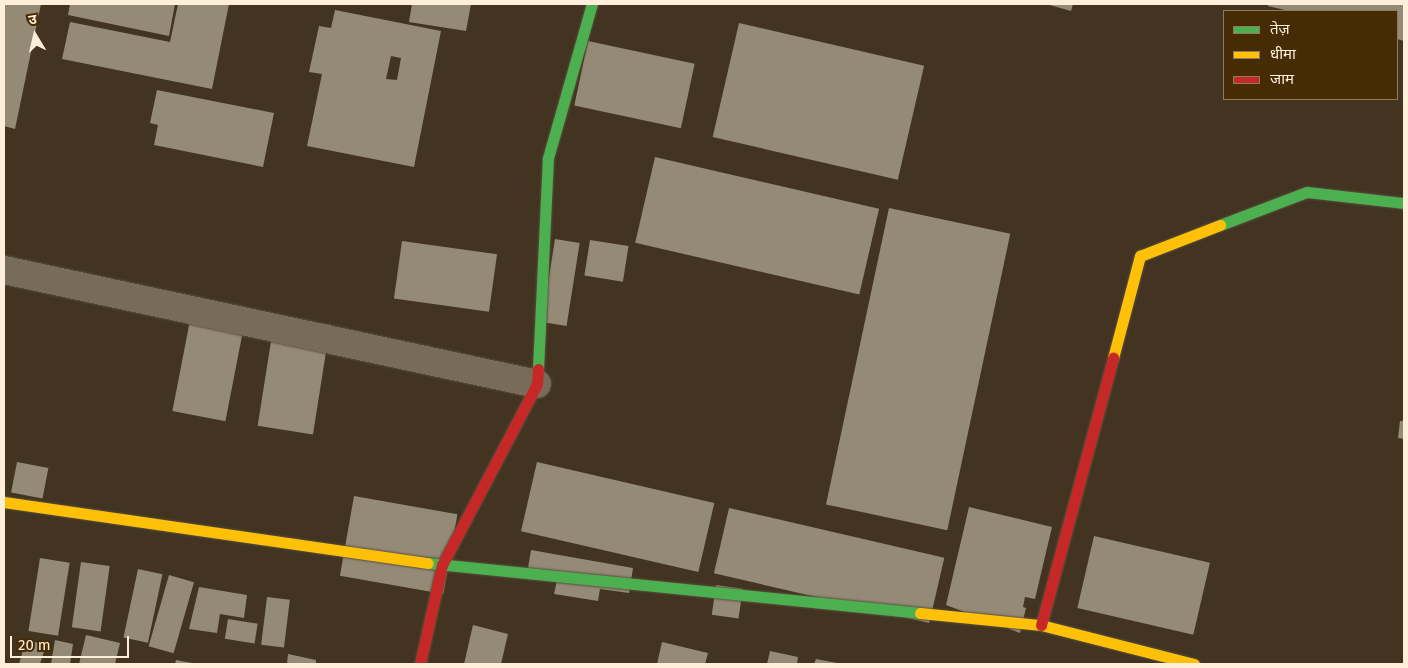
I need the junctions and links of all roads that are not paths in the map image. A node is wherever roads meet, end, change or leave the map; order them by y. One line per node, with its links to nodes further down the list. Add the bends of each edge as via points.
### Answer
1 (592, 4): 4 (street, via 548,158)
2 (1404, 203): 7 (street, via 1307,192 1140,256)
3 (4, 270): 4 (street)
4 (537, 384): 6 (street)
5 (4, 502): 6 (street)
6 (442, 565): 7 (street); 8 (street)
7 (1040, 625): 9 (street)
8 (420, 664)
9 (1194, 664)

